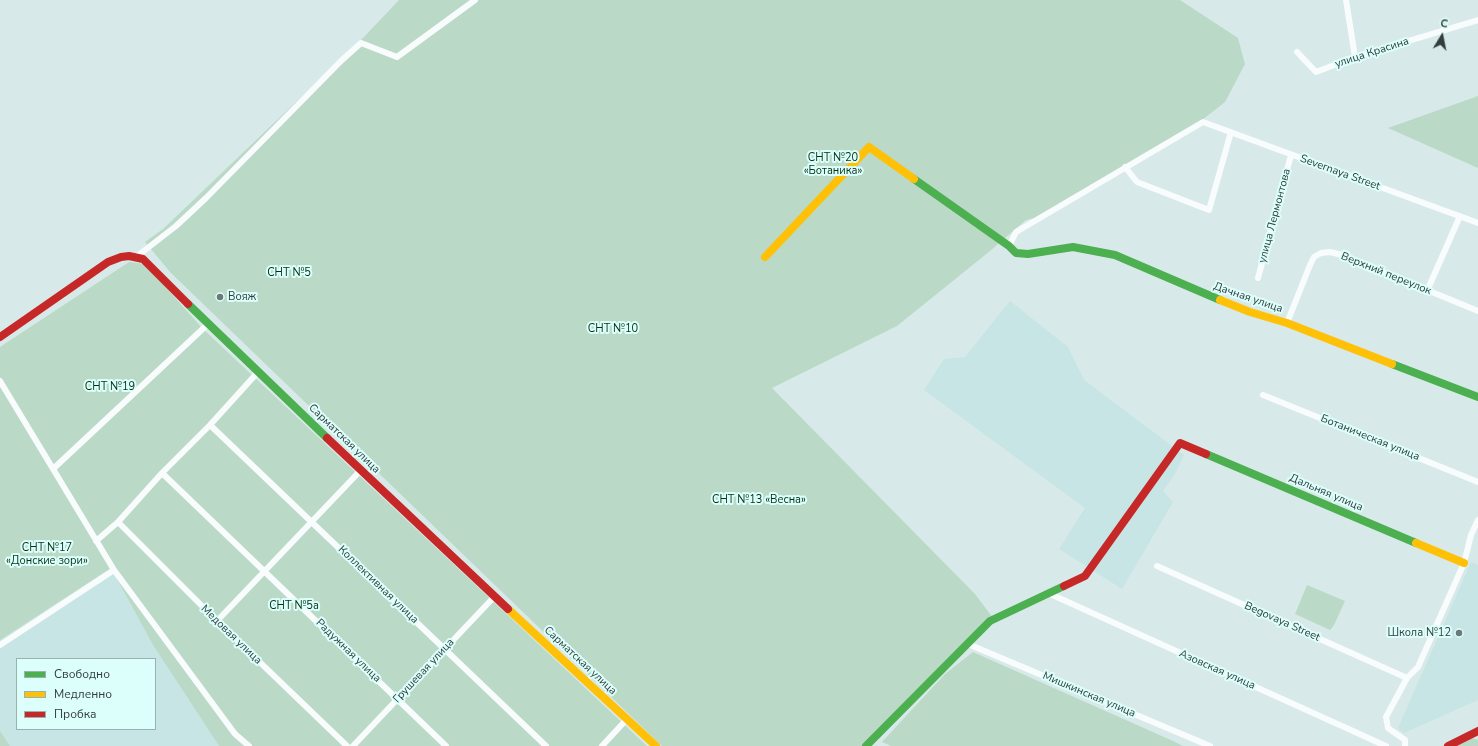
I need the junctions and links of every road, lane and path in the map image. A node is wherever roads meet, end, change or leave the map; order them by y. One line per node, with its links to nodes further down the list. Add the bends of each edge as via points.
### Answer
1 (475, 0): 12 (street, via 397,57 361,43 336,65 206,198 176,226)
2 (1346, 0): 5 (street)
3 (1478, 20): 5 (street, улица Красина)
4 (1297, 52): 5 (street, улица Красина, via 1316,72)
5 (1355, 57)
6 (1231, 132): 7 (street, Severnaya Street); 8 (street, Severnaya Street, via 1203,122); 8 (street, via 1209,210 1137,182)
7 (1291, 155): 9 (street, Severnaya Street); 14 (street, улица Лермонтова)
8 (1125, 167): 11 (street, via 1016,232)
9 (1460, 216): 10 (street, Severnaya Street); 15 (street)
10 (1478, 223)
11 (1009, 246): 13 (street, via 869,148); 17 (street, Дачная улица, via 1016,253 1028,254 1073,247 1114,256 1243,309)
12 (136, 257): 18 (street, Сарматская улица, via 144,259); 19 (street, via 121,257 108,262)
13 (765, 257)
14 (1258, 278)
15 (1427, 291): 16 (street, Верхний переулок); 17 (street, Верхний переулок, via 1342,255 1321,253 1314,257 1310,264)
16 (1478, 311)
17 (1287, 323): 23 (street, Дачная улица)
18 (208, 324): 20 (street, Сарматская улица); 25 (street)
19 (0, 337)
20 (258, 372): 24 (street); 26 (street, Сарматская улица)
21 (0, 381): 25 (street)
22 (1263, 395): 28 (street, Ботаническая улица)
23 (1478, 397)
24 (210, 425): 27 (street); 31 (street, Коллективная улица)
25 (53, 469): 32 (street)
26 (361, 470): 31 (street); 38 (street, Сарматская улица)
27 (162, 473): 30 (street); 36 (street, Радужная улица)
28 (1478, 482)
29 (1478, 520): 33 (street, via 1471,535)
30 (118, 522): 32 (street); 39 (street, Медовая улица)
31 (312, 522): 36 (street); 42 (street, Коллективная улица)
32 (96, 541): 35 (street)
33 (1464, 563): 37 (street, Дальняя улица, via 1180,443 1085,576); 43 (street, via 1418,667)
34 (1157, 566): 43 (street, Begovaya Street)
35 (114, 570): 41 (street); 47 (street, via 236,734)
36 (264, 571): 39 (street); 44 (street, Радужная улица)
37 (1048, 594): 40 (street, via 990,621); 56 (street, Азовская улица)
38 (494, 596): 42 (street, Грушевая улица); 45 (street, Сарматская улица)
39 (217, 621): 48 (street, Медовая улица)
40 (968, 644): 54 (street); 55 (street, Мишкинская улица)
41 (0, 645)
42 (445, 649): 44 (street, Грушевая улица); 51 (street, Коллективная улица)
43 (1407, 678): 57 (street, via 1386,717 1388,728 1405,740)
44 (397, 699): 49 (street, Грушевая улица); 50 (street, Радужная улица)
45 (627, 719): 52 (street); 53 (street, Сарматская улица)
46 (1478, 731): 58 (street)
47 (249, 746)
48 (347, 746)
49 (353, 746)
50 (446, 746)
51 (546, 746)
52 (602, 746)
53 (656, 746)
54 (866, 746)
55 (1210, 746)
56 (1386, 746)
57 (1405, 746)
58 (1448, 746)

